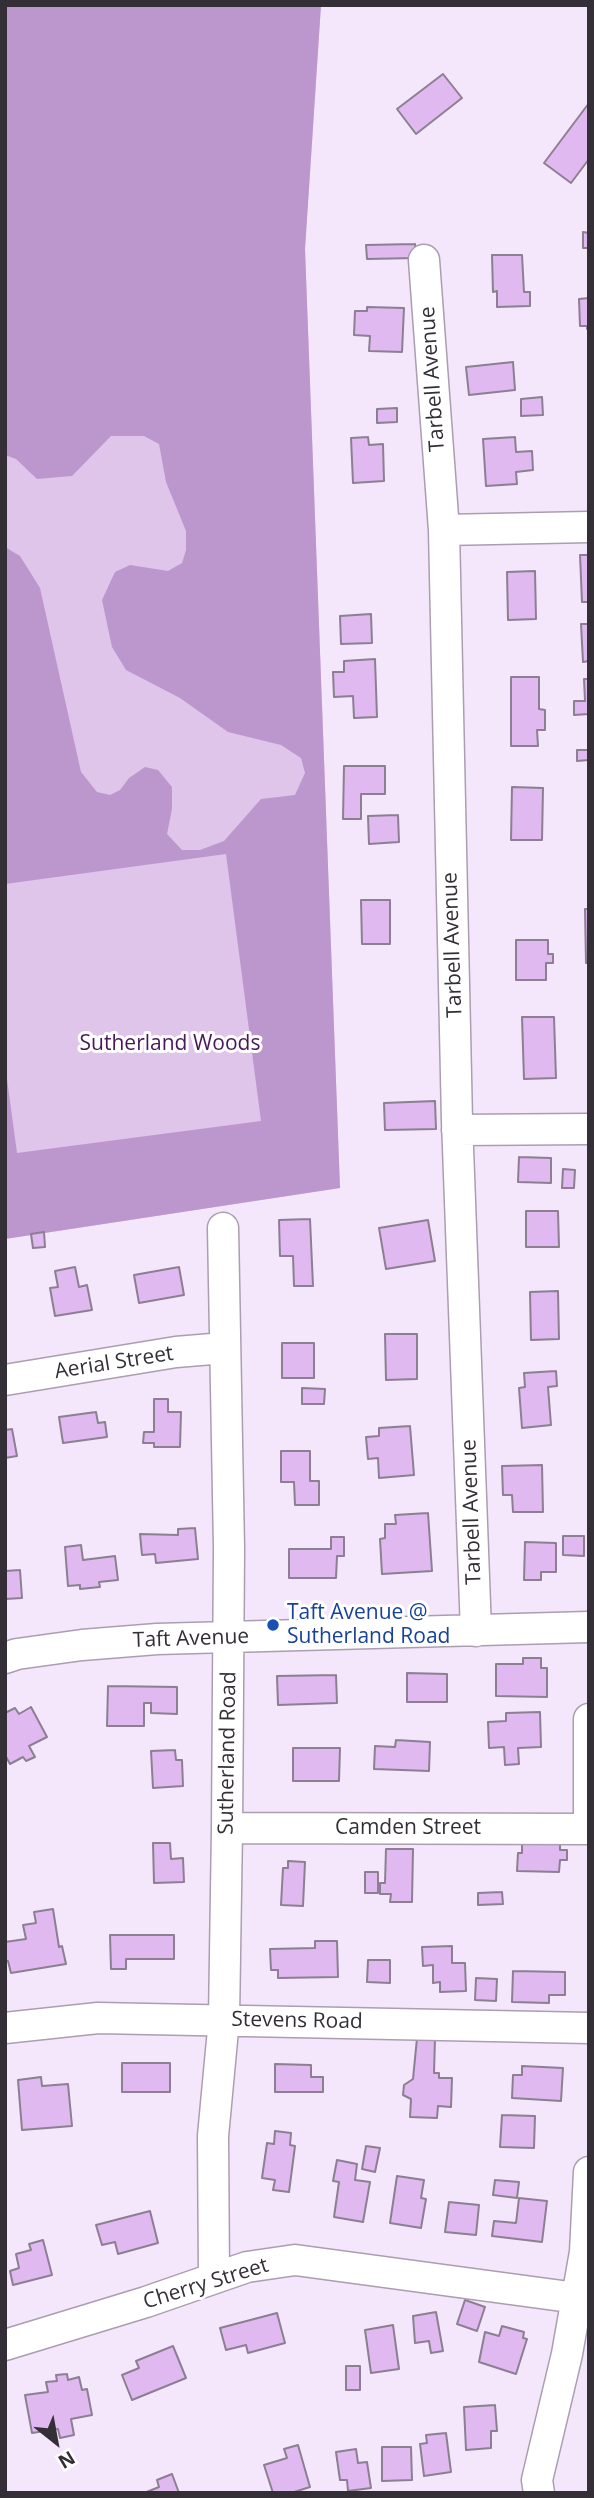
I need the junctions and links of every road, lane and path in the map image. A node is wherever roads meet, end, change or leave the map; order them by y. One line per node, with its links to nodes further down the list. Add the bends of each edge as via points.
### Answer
1 (425, 260): 3 (street, Tarbell Avenue)
2 (589, 527): 3 (street)
3 (443, 530): 5 (street, Tarbell Avenue)
4 (589, 1129): 5 (street)
5 (457, 1130): 10 (street, Tarbell Avenue)
6 (223, 1228): 7 (street, Sutherland Road)
7 (224, 1348): 8 (street, Aerial Street); 11 (street, Sutherland Road)
8 (5, 1380)
9 (589, 1628): 10 (street, Taft Avenue)
10 (476, 1631): 11 (street, Taft Avenue)
11 (229, 1638): 12 (street, Taft Avenue, via 82,1645); 14 (street, Sutherland Road)
12 (5, 1658)
13 (589, 1719): 15 (street)
14 (227, 1828): 15 (street, Camden Street); 16 (street, Sutherland Road)
15 (589, 1829)
16 (224, 2019): 17 (street, Stevens Road, via 98,2018); 18 (street, Stevens Road); 20 (street, Sutherland Road, via 213,2136)
17 (5, 2028)
18 (589, 2028)
19 (589, 2172): 21 (street, via 585,2252)
20 (214, 2277): 21 (street, Cherry Street, via 271,2262 305,2260); 22 (street, Cherry Street)
21 (577, 2298): 23 (street, via 537,2480)
22 (5, 2345)
23 (539, 2493)

